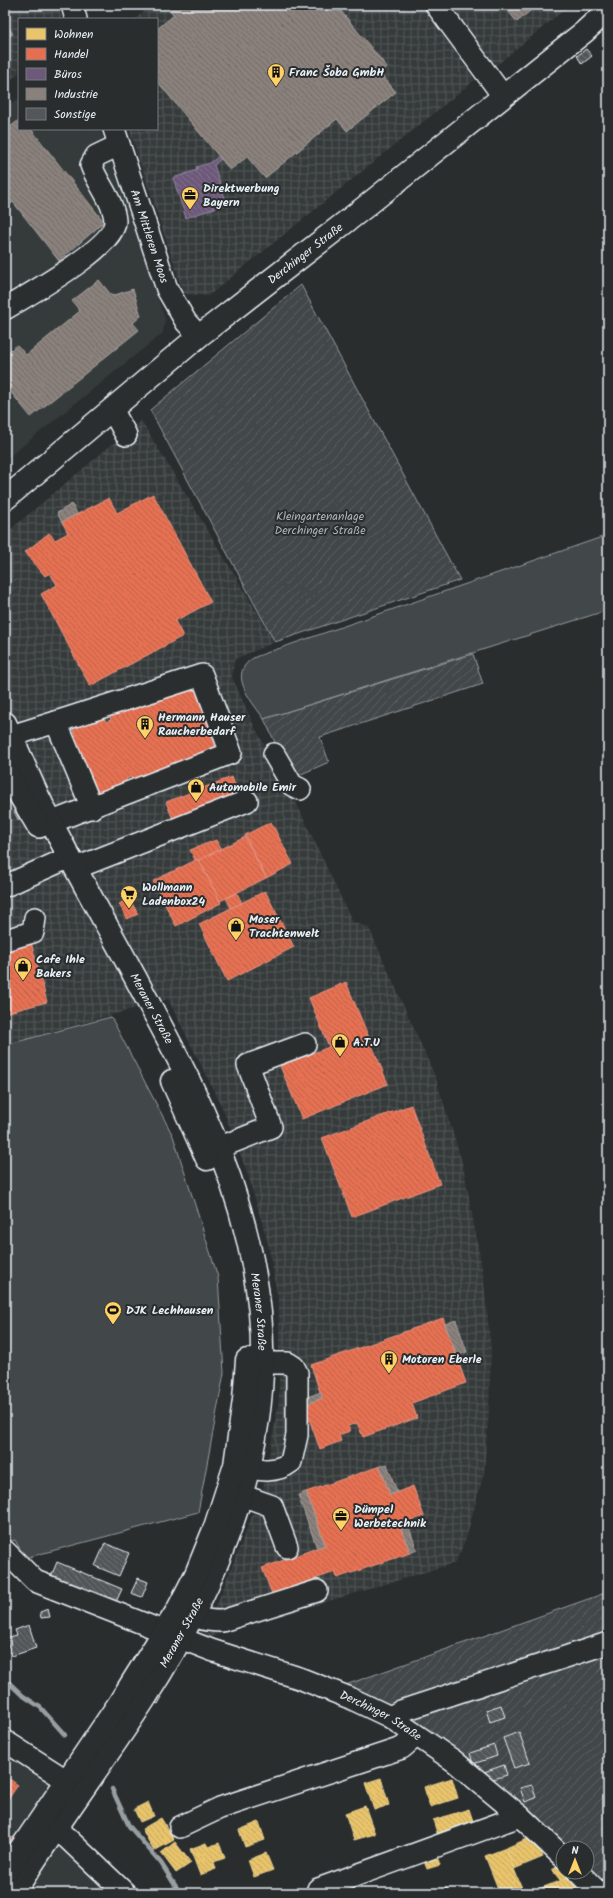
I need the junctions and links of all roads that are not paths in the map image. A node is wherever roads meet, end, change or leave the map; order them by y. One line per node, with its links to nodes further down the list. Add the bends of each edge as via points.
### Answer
1 (72, 5): 4 (street)
2 (436, 5): 5 (street)
3 (608, 10): 5 (main road, Derchinger Straße)
4 (76, 18)
5 (503, 96): 8 (main road, Derchinger Straße)
6 (116, 137): 7 (street, via 96,156 91,165 113,210 114,230 76,265); 8 (street, Am Mittleren Moos, via 167,289 186,322)
7 (5, 309)
8 (199, 336): 9 (main road, Derchinger Straße)
9 (112, 409): 10 (street); 11 (main road, Derchinger Straße)
10 (126, 435)
11 (6, 497)
12 (56, 722): 13 (street); 18 (street); 18 (street, via 202,675 231,753)
13 (8, 729): 15 (main road, Meraner Straße)
14 (274, 754): 16 (street, via 292,785)
15 (11, 765): 19 (main road, Meraner Straße)
16 (300, 789)
17 (247, 802): 20 (street)
18 (92, 808): 19 (street)
19 (45, 824): 20 (main road, Meraner Straße)
20 (68, 863): 21 (street); 25 (main road, Meraner Straße, via 175,1052 205,1114); 26 (main road, Meraner Straße, via 208,1162 239,1264)
21 (5, 886)
22 (35, 918): 23 (street, via 33,932)
23 (5, 940)
24 (305, 1044): 25 (street, via 248,1065 271,1127)
25 (218, 1148): 26 (main road, Meraner Straße, via 241,1214 256,1287)
26 (254, 1363): 27 (main road, Meraner Straße, via 241,1427); 27 (street, via 288,1363 294,1367 297,1373 297,1434 291,1462 284,1467 274,1471)
27 (242, 1466): 28 (main road, Meraner Straße)
28 (234, 1493): 29 (street, via 272,1506); 32 (main road, Meraner Straße, via 219,1559)
29 (287, 1547)
30 (5, 1551): 33 (street, Derchinger Straße, via 35,1581)
31 (317, 1592): 32 (street, via 222,1621 207,1621)
32 (186, 1611): 33 (main road, Meraner Straße)
33 (173, 1635): 35 (street, Derchinger Straße, via 299,1678); 38 (main road, Meraner Straße, via 118,1705); 41 (main road, Meraner Straße, via 134,1715)
34 (608, 1643): 35 (street, via 401,1711)
35 (390, 1717): 36 (street, Derchinger Straße)
36 (416, 1736): 39 (street, Derchinger Straße, via 454,1761); 40 (street, via 402,1748 220,1808)
37 (5, 1741): 38 (street)
38 (66, 1780): 43 (main road, Meraner Straße)
39 (520, 1816): 42 (street, Derchinger Straße); 47 (street, via 318,1889)
40 (180, 1827)
41 (56, 1830): 45 (main road, Meraner Straße); 46 (street, via 67,1838 101,1875)
42 (555, 1849)
43 (5, 1872)
44 (586, 1880): 48 (street)
45 (14, 1893)
46 (125, 1893)
47 (317, 1893)
48 (599, 1893)

